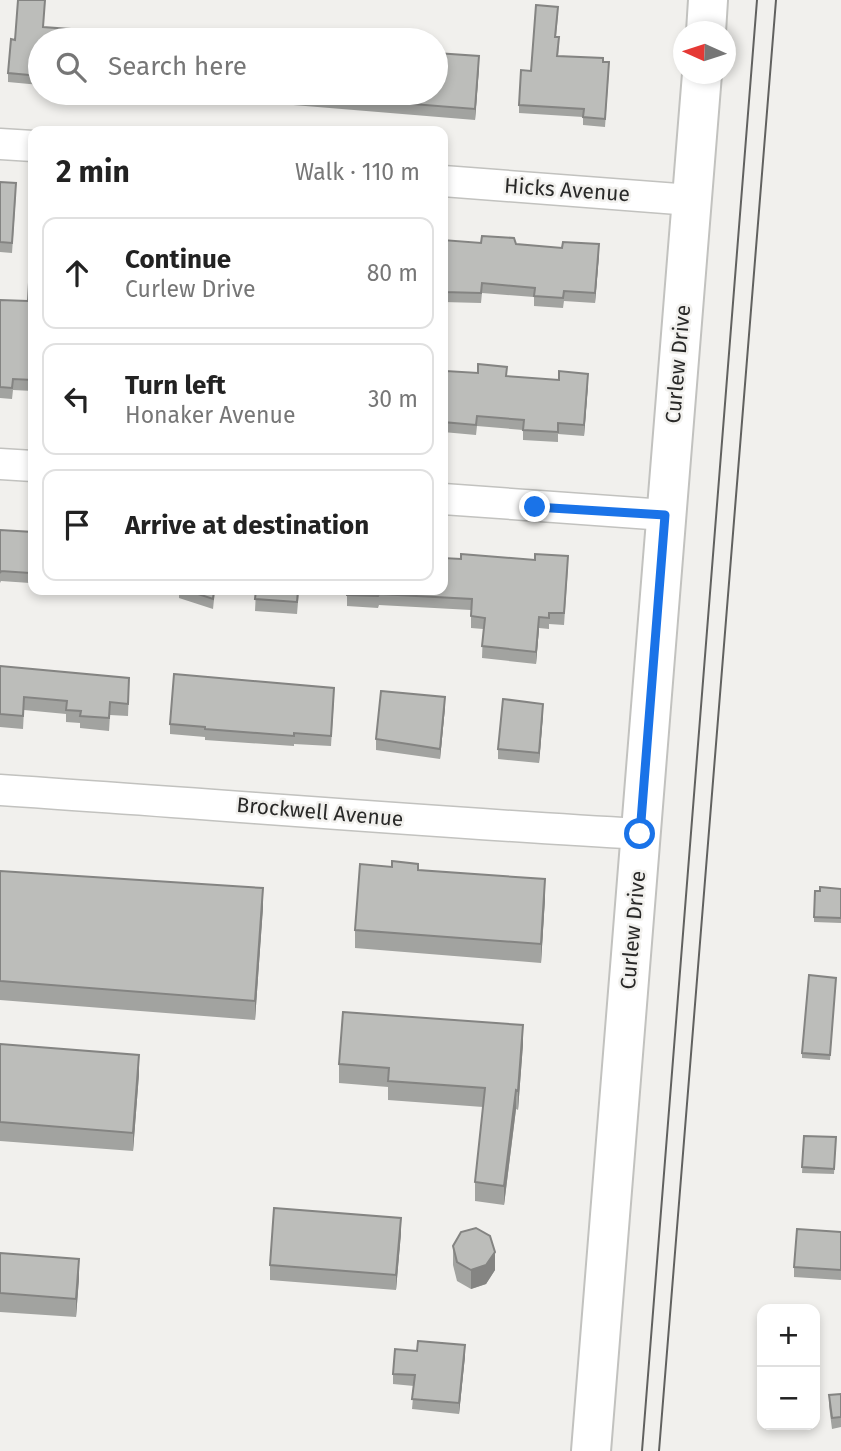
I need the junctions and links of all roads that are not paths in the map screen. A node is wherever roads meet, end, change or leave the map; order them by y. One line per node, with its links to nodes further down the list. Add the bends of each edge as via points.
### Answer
1 (709, 0): 2 (street)
2 (707, 21)
3 (701, 84): 7 (street, Curlew Drive)
4 (0, 144): 5 (street)
5 (28, 146)
6 (448, 181): 7 (street, Hicks Avenue)
7 (691, 200): 11 (street, Curlew Drive)
8 (0, 464): 9 (street)
9 (28, 466)
10 (448, 499): 11 (street)
11 (665, 515): 13 (street, Curlew Drive)
12 (0, 790): 13 (street, Brockwell Avenue)
13 (640, 834): 14 (street, Curlew Drive)
14 (591, 1451)

